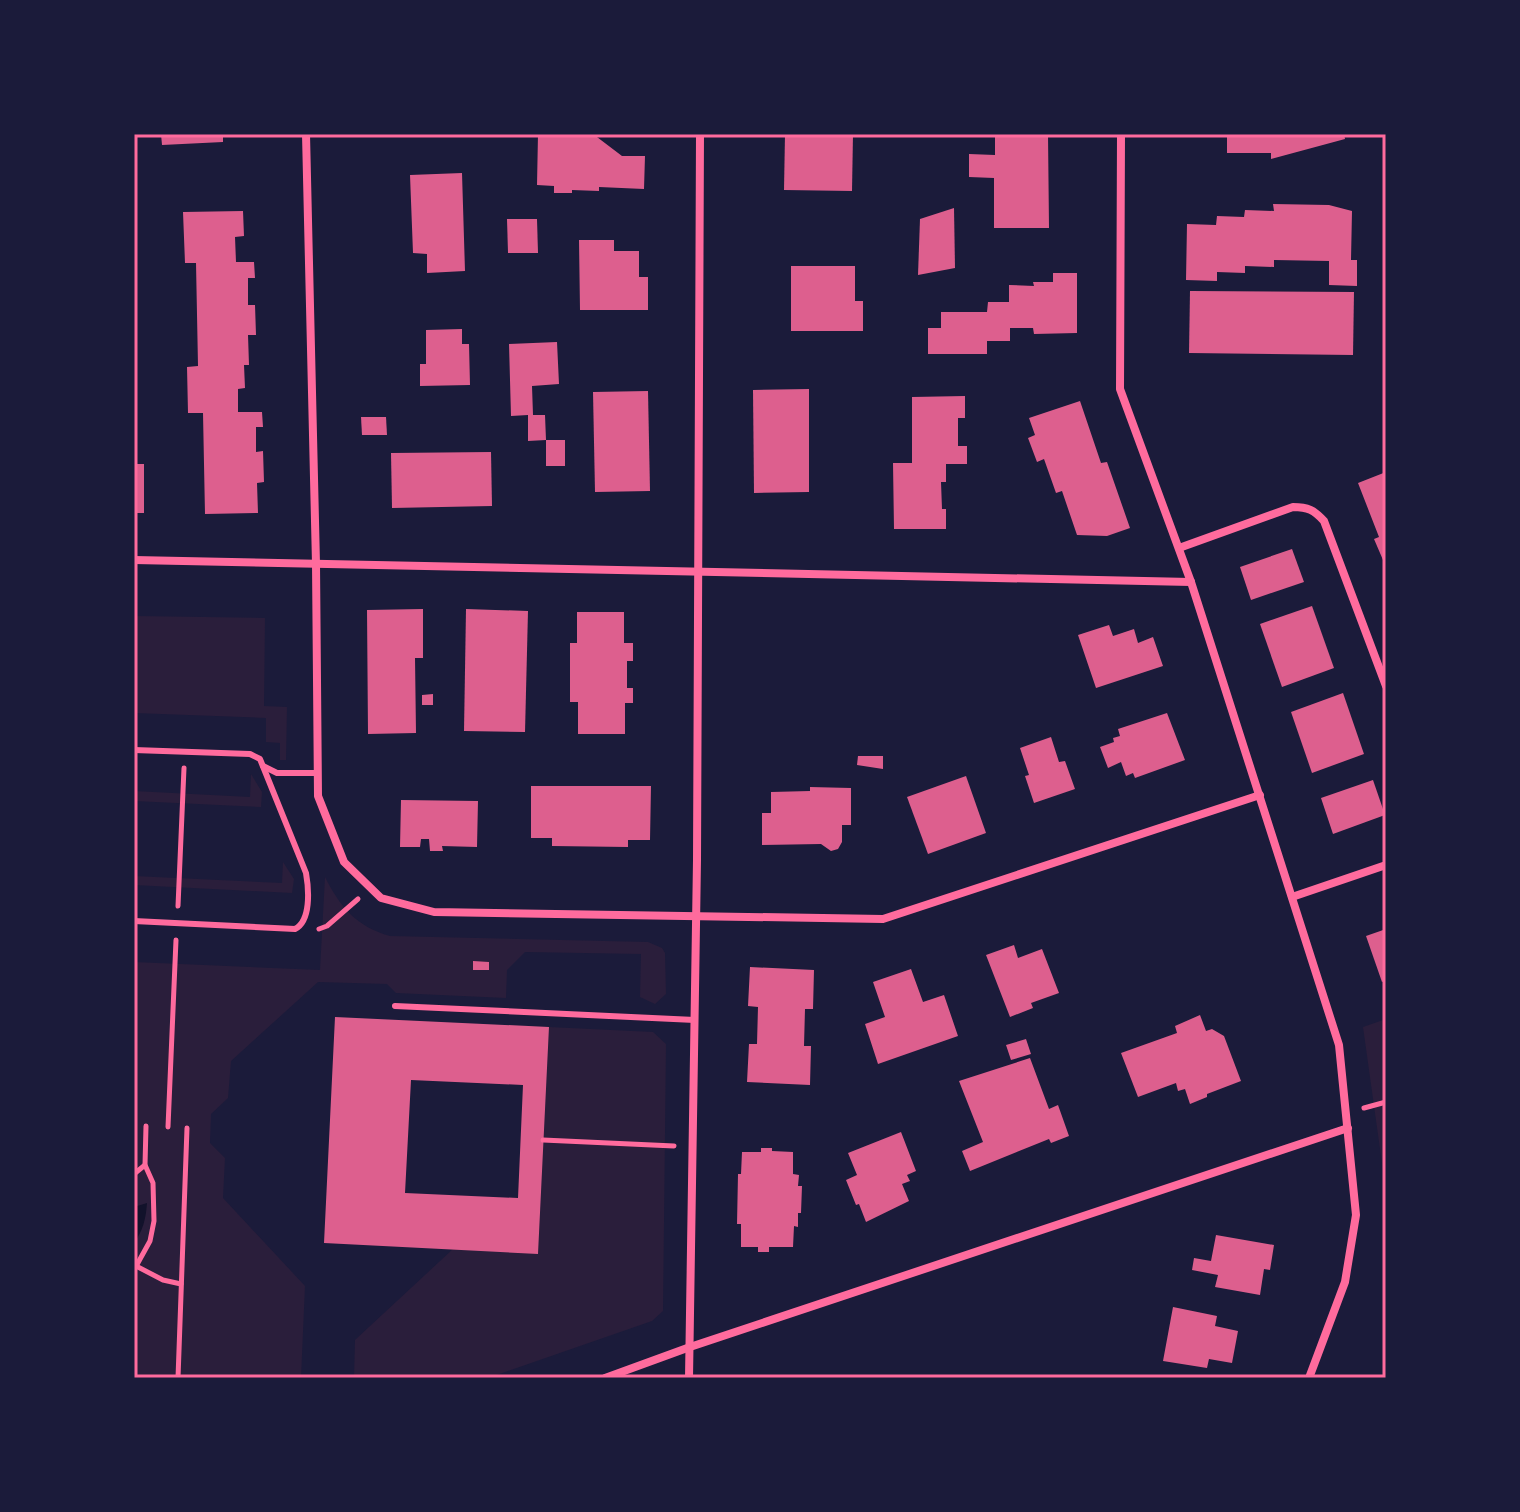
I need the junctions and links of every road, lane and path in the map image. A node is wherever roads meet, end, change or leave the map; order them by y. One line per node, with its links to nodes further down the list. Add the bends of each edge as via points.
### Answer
1 (306, 134): 6 (street)
2 (700, 134): 7 (street)
3 (1121, 134): 4 (street, via 1120,389)
4 (1179, 548): 8 (street); 9 (street, via 1293,507 1317,513)
5 (134, 560): 6 (street)
6 (316, 564): 7 (street); 12 (street)
7 (697, 571): 8 (street); 17 (street)
8 (1191, 582): 13 (street)
9 (1386, 686)
10 (134, 750): 11 (lane, via 250,754)
11 (263, 766): 12 (lane, via 277,773); 19 (lane, via 306,873)
12 (318, 773): 15 (street, via 318,796 344,862)
13 (1260, 795): 16 (street); 17 (street, via 883,919)
14 (1386, 865): 16 (street)
15 (370, 887): 17 (street, via 381,898 434,912); 19 (path, via 322,929)
16 (1292, 897): 24 (street, via 1339,1045)
17 (696, 918): 21 (street)
18 (134, 921): 19 (lane, via 295,929)
19 (302, 925)
20 (395, 1006): 21 (lane)
21 (695, 1020): 26 (street)
22 (146, 1126): 27 (path)
23 (187, 1128): 30 (path)
24 (1348, 1128): 31 (street); 35 (street, via 1356,1215 1345,1282)
25 (543, 1140): 26 (path)
26 (693, 1147): 31 (street)
27 (145, 1165): 28 (path); 29 (path, via 153,1183 154,1221)
28 (134, 1174)
29 (135, 1268): 30 (path)
30 (181, 1284): 32 (path)
31 (690, 1347): 33 (street); 34 (street)
32 (178, 1378)
33 (605, 1378)
34 (689, 1378)
35 (1309, 1378)

